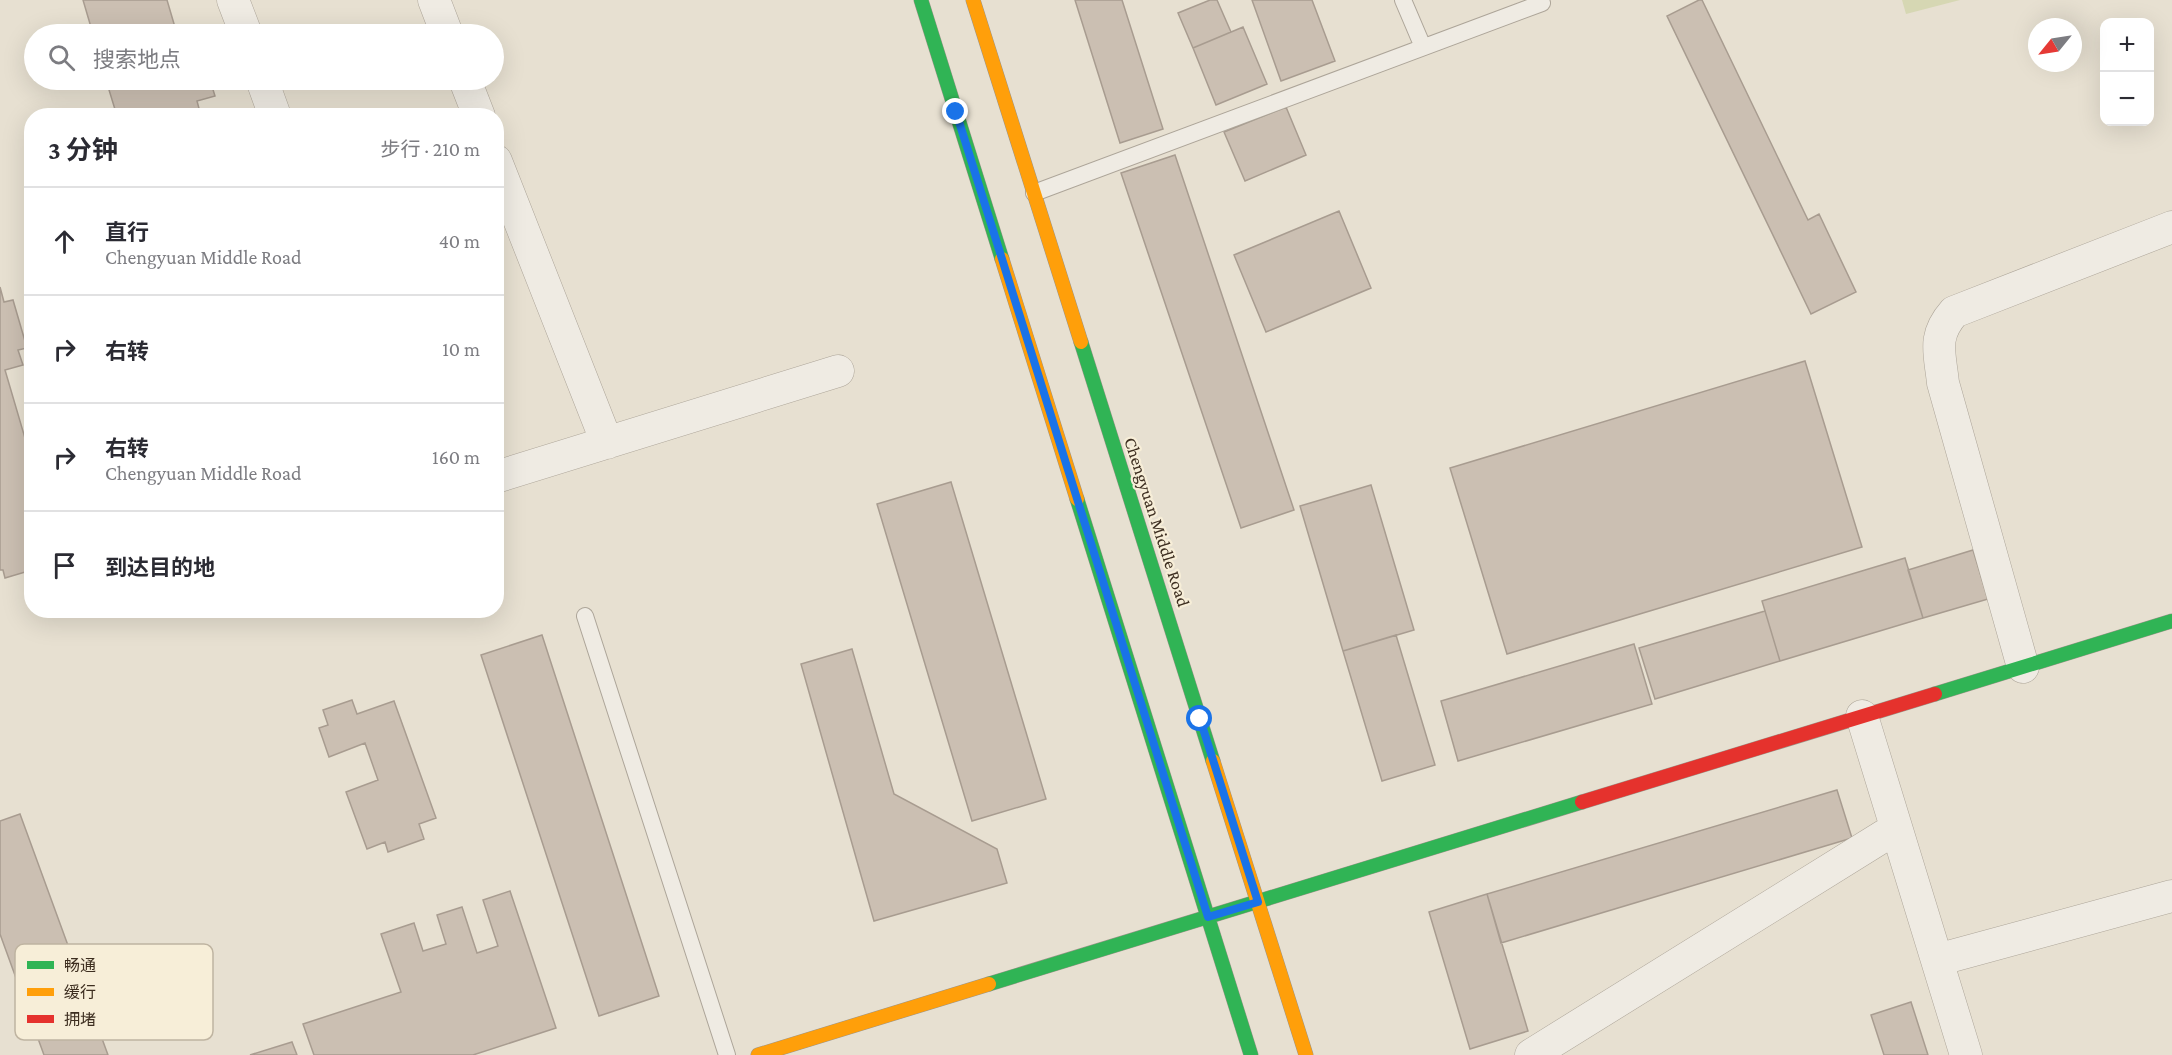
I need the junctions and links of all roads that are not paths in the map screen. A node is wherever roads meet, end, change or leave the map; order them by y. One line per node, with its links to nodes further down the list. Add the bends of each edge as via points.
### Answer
1 (233, 0): 7 (street)
2 (434, 0): 8 (street)
3 (921, 0): 27 (main road)
4 (973, 0): 15 (main road, Chengyuan Middle Road)
5 (1403, 0): 9 (lane)
6 (1542, 3): 9 (lane)
7 (242, 24)
8 (443, 24)
9 (1423, 47): 15 (lane)
10 (266, 90): 12 (street)
11 (469, 90): 13 (street)
12 (272, 108)
13 (476, 108)
14 (504, 181): 18 (street)
15 (1034, 193): 26 (main road, Chengyuan Middle Road)
16 (2172, 227): 22 (street, via 1954,312 1943,325 1939,344 1943,383)
17 (838, 371): 18 (street)
18 (607, 443): 19 (street)
19 (504, 475)
20 (585, 616): 29 (lane)
21 (2172, 621): 22 (main road)
22 (2023, 667): 23 (main road)
23 (1862, 716): 26 (main road); 28 (street)
24 (1890, 832): 33 (street)
25 (2172, 896): 28 (street)
26 (1258, 902): 27 (main road); 32 (main road, Chengyuan Middle Road)
27 (1208, 917): 30 (main road); 31 (main road)
28 (1937, 960): 34 (street)
29 (728, 1055)
30 (758, 1055)
31 (1251, 1055)
32 (1306, 1055)
33 (1532, 1055)
34 (1966, 1055)

